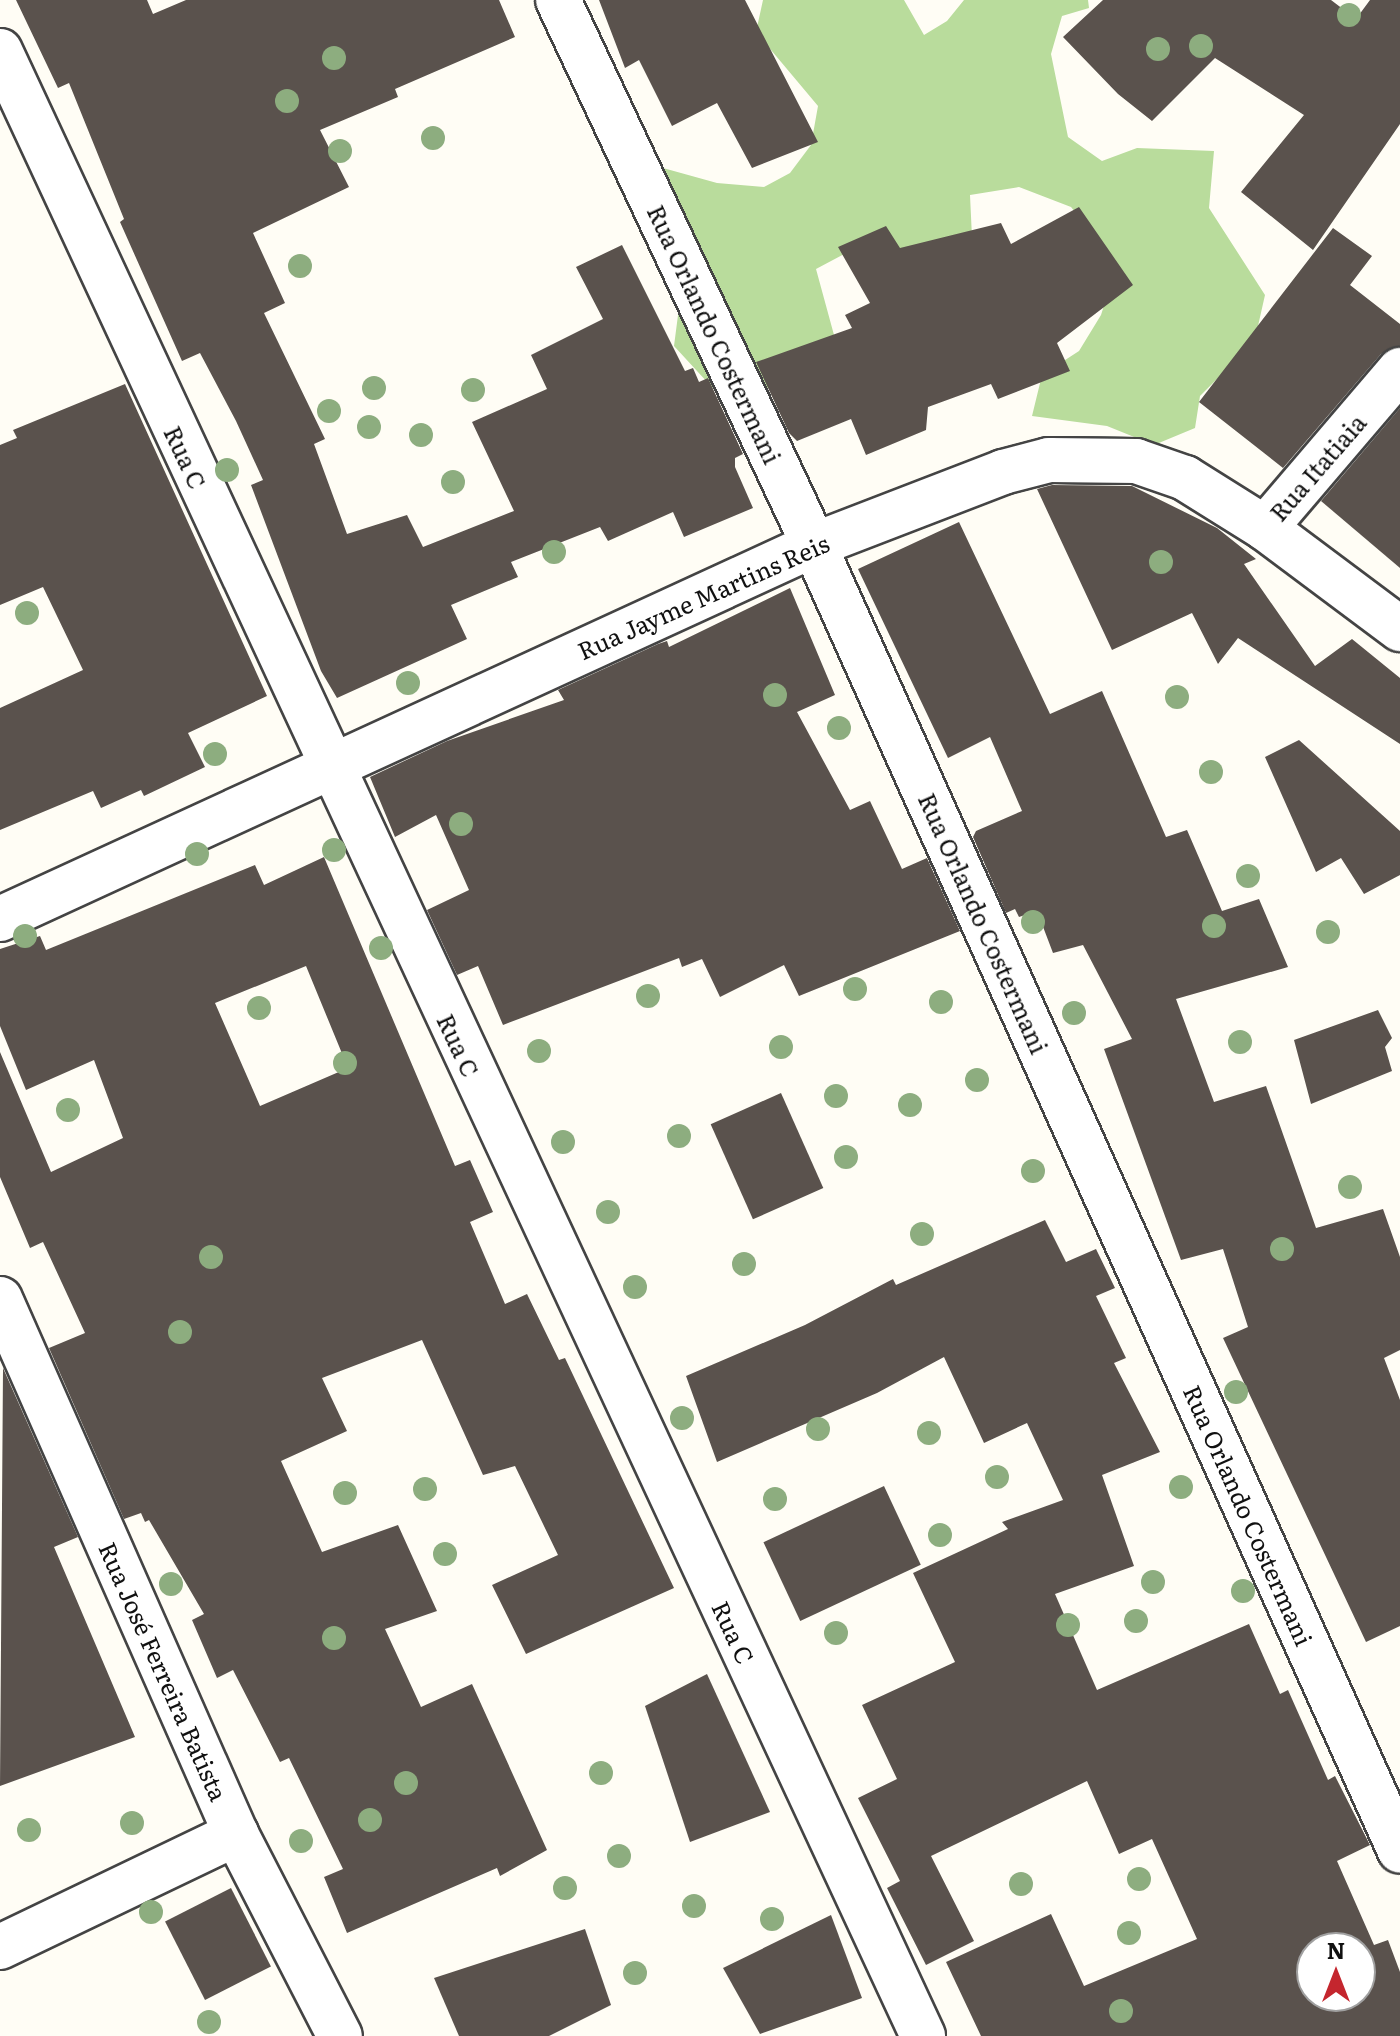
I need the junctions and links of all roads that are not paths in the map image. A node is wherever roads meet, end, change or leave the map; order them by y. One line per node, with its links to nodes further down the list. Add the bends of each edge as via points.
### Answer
1 (558, 0): 5 (street, Rua Orlando Costermani)
2 (0, 51): 7 (street, Rua C)
3 (1400, 370): 4 (street, Rua Itatiaia)
4 (1265, 528): 5 (street, Rua Jayme Martins Reis, via 1185,478 1136,461 1094,457 1049,460 1003,472); 6 (street, Rua Jayme Martins Reis)
5 (814, 545): 7 (street, Rua Jayme Martins Reis); 11 (street, Rua Orlando Costermani)
6 (1400, 629)
7 (328, 766): 8 (street, Rua Jayme Martins Reis); 14 (street, Rua C)
8 (0, 919)
9 (0, 1299): 10 (street, Rua José Ferreira Batista)
10 (236, 1834): 12 (street); 13 (street, Rua José Ferreira Batista)
11 (1400, 1851)
12 (0, 1947)
13 (340, 2036)
14 (923, 2036)

